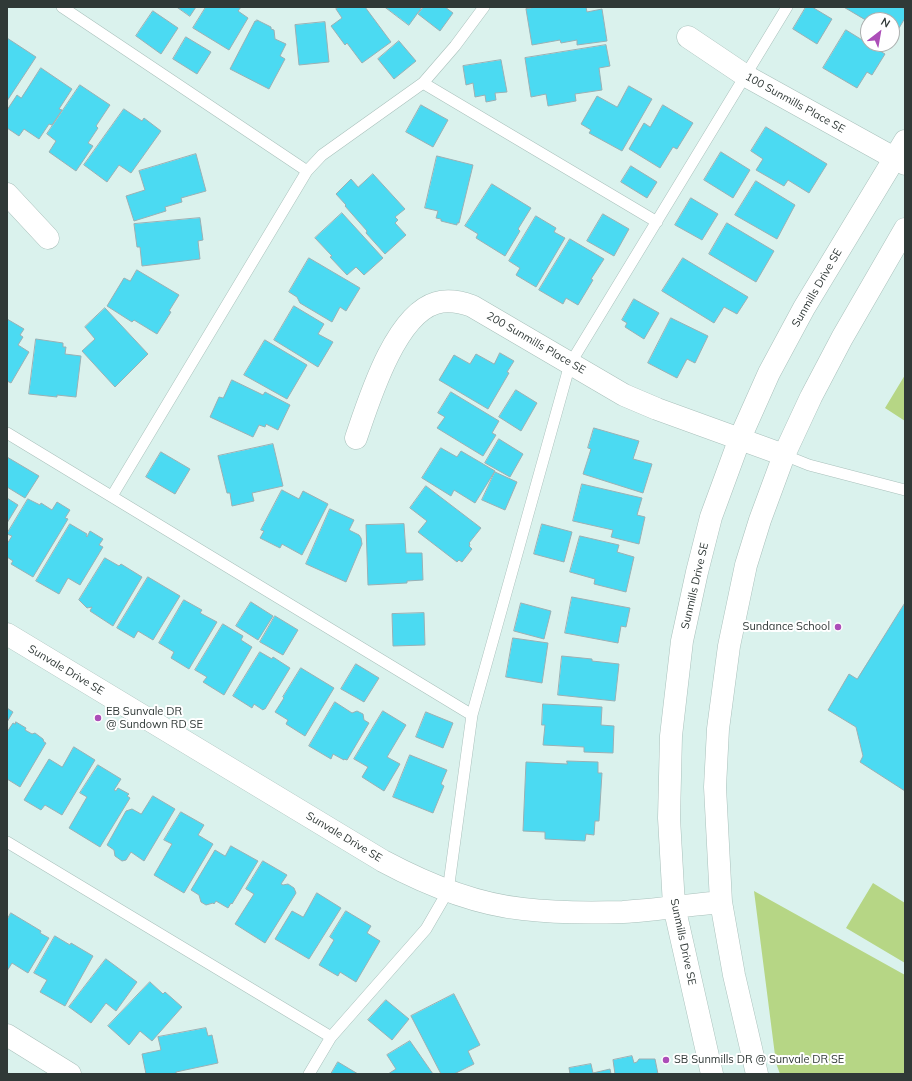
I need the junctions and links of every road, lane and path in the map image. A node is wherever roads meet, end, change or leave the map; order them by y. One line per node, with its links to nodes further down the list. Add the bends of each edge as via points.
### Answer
1 (62, 7): 4 (lane)
2 (484, 7): 7 (lane)
3 (787, 7): 6 (lane)
4 (79, 12): 9 (lane)
5 (688, 37): 6 (street, 100 Sunmills Place SE)
6 (746, 76): 8 (street, 100 Sunmills Place SE, via 845,132); 11 (lane)
7 (423, 84): 9 (lane, via 322,155); 11 (lane)
8 (902, 154): 17 (street, Sunmills Drive SE, via 804,308)
9 (307, 171): 20 (lane)
10 (7, 194): 13 (street)
11 (657, 222): 14 (lane)
12 (905, 229): 18 (street, via 842,338)
13 (48, 238)
14 (570, 364): 16 (street, 200 Sunmills Place SE, via 472,306 450,300 437,303 423,309 411,319 387,357); 17 (street, 200 Sunmills Place SE, via 631,398); 22 (lane)
15 (7, 433): 20 (lane)
16 (356, 438)
17 (740, 438): 18 (street, 200 Sunmills Place SE); 26 (street, Sunmills Drive SE, via 711,517 682,641 671,736 669,818)
18 (784, 455): 19 (lane, via 809,466); 25 (street, via 746,565 729,646 718,730 715,787)
19 (905, 490)
20 (112, 496): 22 (lane)
21 (7, 634): 24 (street, Sunvale Drive SE, via 383,860 409,875)
22 (472, 715): 24 (lane)
23 (7, 842): 28 (lane)
24 (448, 891): 26 (street, Sunvale Drive SE, via 522,909 567,913 624,912); 28 (lane, via 426,929)
25 (721, 902): 26 (street, Sunvale Drive SE); 32 (street)
26 (674, 906): 31 (street, Sunmills Drive SE)
27 (7, 1035): 29 (street)
28 (331, 1037): 30 (lane)
29 (70, 1074)
30 (309, 1074)
31 (712, 1074)
32 (756, 1074)

